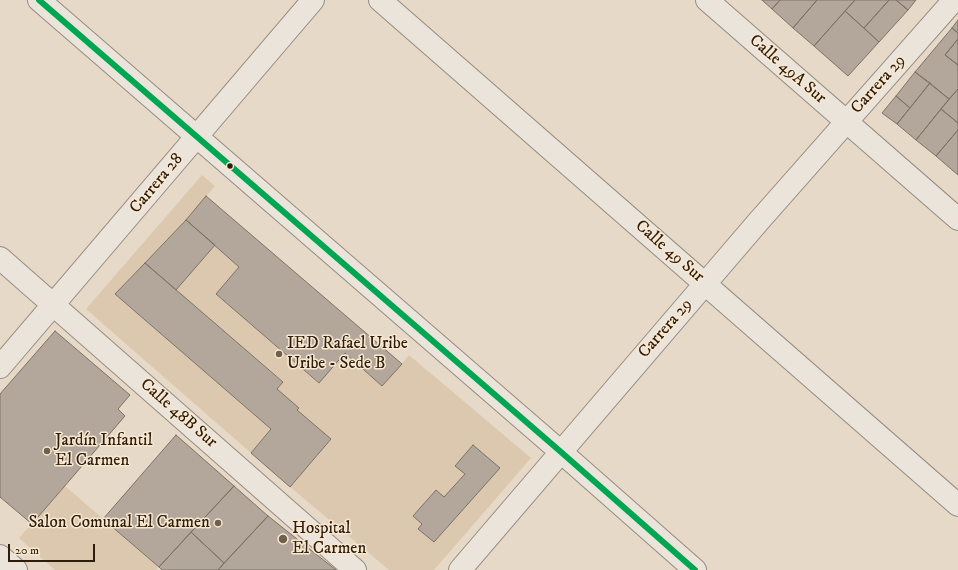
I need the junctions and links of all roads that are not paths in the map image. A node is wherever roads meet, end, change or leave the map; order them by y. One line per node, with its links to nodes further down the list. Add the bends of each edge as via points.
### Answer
1 (39, 0): 7 (street)
2 (313, 0): 7 (street, Carrera 28)
3 (380, 0): 10 (street, Calle 49 Sur)
4 (707, 0): 6 (street, Calle 49A Sur)
5 (954, 0): 6 (street, Carrera 29)
6 (846, 122): 8 (street, Calle 49A Sur); 10 (street, Carrera 29)
7 (196, 137): 11 (street, Carrera 28); 13 (street)
8 (958, 219)
9 (0, 258): 11 (street, Calle 48B Sur)
10 (705, 284): 13 (street, Carrera 29); 14 (street, Calle 49 Sur)
11 (54, 304): 12 (street, Carrera 28); 17 (street, Calle 48B Sur)
12 (0, 367)
13 (561, 452): 18 (street, Carrera 29); 19 (street)
14 (958, 505)
15 (0, 556): 16 (street)
16 (16, 570)
17 (355, 570)
18 (460, 570)
19 (695, 570)

